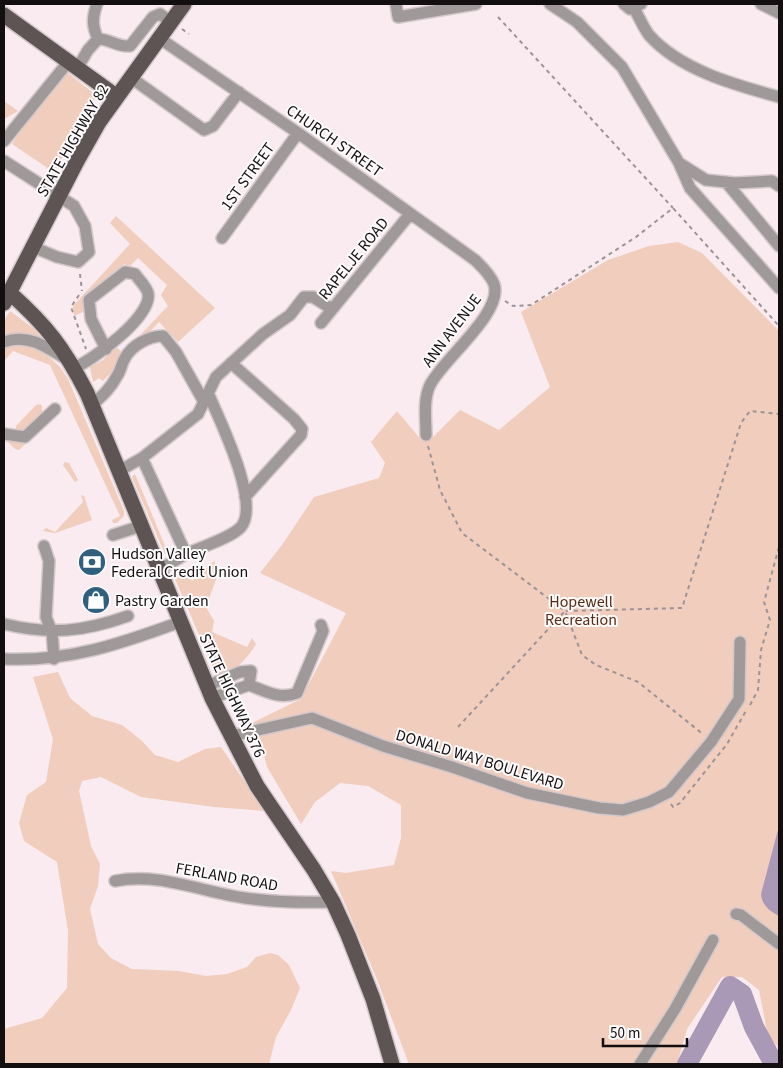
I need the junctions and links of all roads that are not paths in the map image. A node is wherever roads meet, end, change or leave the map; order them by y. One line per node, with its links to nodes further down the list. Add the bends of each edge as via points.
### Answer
1 (97, 4): 13 (street, via 92,28)
2 (184, 4): 11 (main road, STATE HIGHWAY 82)
3 (396, 4): 8 (street, via 398,17)
4 (476, 4): 8 (street)
5 (550, 4): 22 (street, via 577,22 622,67)
6 (761, 4): 9 (street)
7 (633, 5): 18 (street, via 649,34 670,54 703,72)
8 (424, 8)
9 (779, 13)
10 (4, 15): 14 (main road)
11 (171, 22): 12 (main road, STATE HIGHWAY 82); 13 (street, via 160,14 153,17 130,46 119,46 107,39)
12 (159, 38): 15 (main road, STATE HIGHWAY 82); 16 (street, CHURCH STREET)
13 (98, 40): 14 (street)
14 (73, 64): 17 (main road); 20 (street)
15 (130, 77): 16 (street, via 204,130 213,126); 17 (main road, STATE HIGHWAY 82)
16 (239, 92): 19 (street, CHURCH STREET)
17 (116, 96): 25 (main road, STATE HIGHWAY 82)
18 (779, 97)
19 (298, 133): 26 (street, CHURCH STREET); 27 (street, 1ST STREET)
20 (4, 141)
21 (4, 161): 25 (street)
22 (679, 162): 23 (street, via 706,180); 31 (street, via 690,188)
23 (726, 182): 24 (street, via 772,181); 28 (street)
24 (779, 186)
25 (59, 196): 29 (main road, STATE HIGHWAY 82); 29 (street, via 74,206 86,226 89,252 78,262)
26 (410, 214): 30 (street, CHURCH STREET, via 475,260); 33 (street, RAPELJE ROAD)
27 (222, 238)
28 (779, 246)
29 (33, 247): 32 (main road, STATE HIGHWAY 82)
30 (488, 274): 43 (street, ANN AVENUE, via 496,297 489,312 450,356 430,386 426,402)
31 (779, 288)
32 (7, 293): 37 (main road, STATE HIGHWAY 376)
33 (332, 310): 34 (street, RAPELJE ROAD); 38 (street, via 313,297 304,296 290,316 263,334)
34 (321, 323)
35 (4, 342): 37 (street, via 32,340)
36 (106, 349): 36 (street, via 148,302 145,286 135,274 125,272 89,300 91,319); 37 (street)
37 (76, 361): 40 (main road, STATE HIGHWAY 376)
38 (231, 363): 39 (street, via 216,377); 46 (street, via 302,429 301,435)
39 (206, 398): 40 (street, via 163,336 155,336 137,345 125,357 107,392); 44 (street, via 198,414); 46 (street, via 240,470)
40 (92, 406): 45 (main road, STATE HIGHWAY 376)
41 (55, 409): 42 (street, via 24,437)
42 (4, 434)
43 (426, 435)
44 (142, 458): 45 (street); 50 (street)
45 (119, 471): 47 (main road, STATE HIGHWAY 376)
46 (245, 497): 50 (street, via 244,521 240,527)
47 (141, 526): 48 (street); 51 (main road, STATE HIGHWAY 376)
48 (114, 535)
49 (44, 546): 56 (street, via 49,561 46,617)
50 (186, 554): 51 (street)
51 (159, 570): 53 (main road, STATE HIGHWAY 376)
52 (128, 616): 56 (street, via 103,625)
53 (180, 622): 59 (street, via 81,654); 60 (main road, STATE HIGHWAY 376)
54 (4, 624): 56 (street)
55 (321, 625): 60 (street, via 323,631 297,693 280,696 249,685 251,671 240,672)
56 (52, 632): 59 (street)
57 (740, 642): 61 (street, DONALD WAY BOULEVARD, via 739,699 711,742 668,792 623,810 527,793 383,746 312,718)
58 (4, 659): 59 (street)
59 (54, 659)
60 (209, 692): 61 (main road, STATE HIGHWAY 376)
61 (231, 736): 63 (main road, STATE HIGHWAY 376, via 257,786)
62 (115, 881): 63 (street, FERLAND ROAD, via 137,878 160,880 244,898 293,903)
63 (333, 902): 67 (main road, STATE HIGHWAY 376, via 373,999)
64 (736, 914): 66 (street)
65 (713, 940): 68 (street)
66 (779, 944)
67 (392, 1064)
68 (640, 1064)

